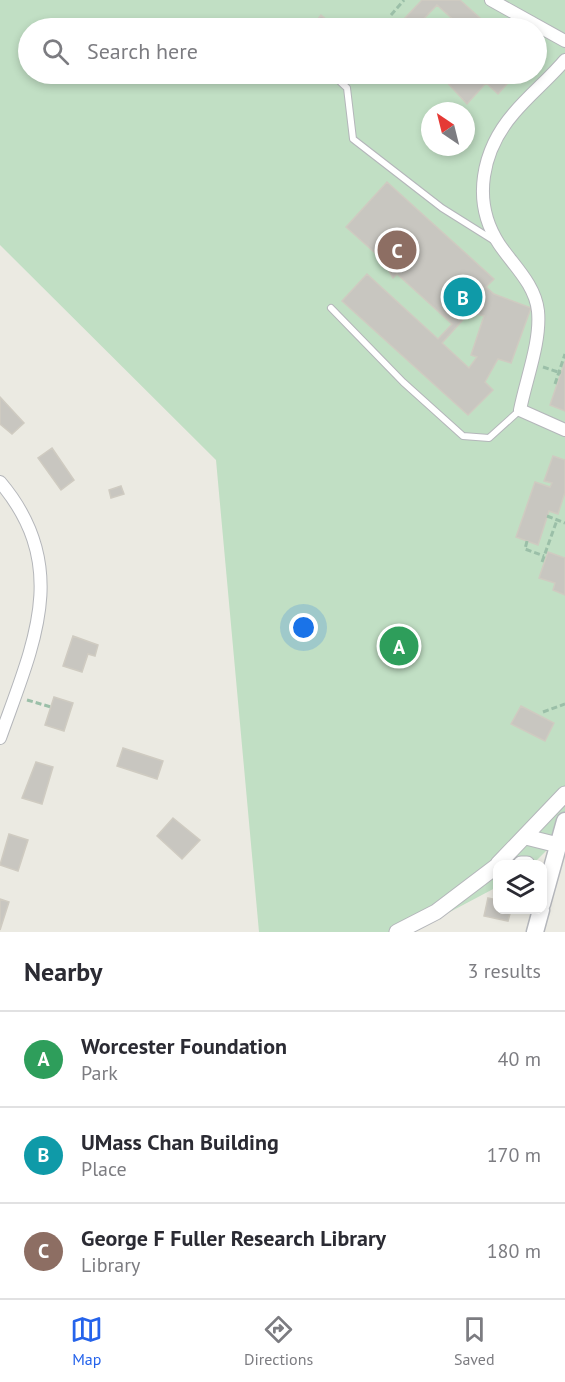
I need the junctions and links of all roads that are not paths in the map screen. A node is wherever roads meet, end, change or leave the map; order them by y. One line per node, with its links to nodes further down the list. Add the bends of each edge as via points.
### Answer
1 (491, 0): 2 (street)
2 (523, 18)
3 (547, 31): 4 (street)
4 (565, 41)
5 (565, 60): 6 (street)
6 (547, 78)
7 (343, 84): 9 (lane, via 347,88 353,139 442,208)
8 (541, 84): 9 (street, via 503,126 485,167 485,215)
9 (499, 243): 11 (street, via 526,280 538,309)
10 (331, 308): 11 (lane, via 403,382 463,436 489,438)
11 (520, 410): 12 (street)
12 (565, 430)
13 (0, 482): 14 (street, via 23,511 33,534 42,588 32,641)
14 (0, 738)
15 (565, 794): 17 (street)
16 (565, 821): 18 (main road)
17 (526, 837): 18 (street); 19 (street)
18 (558, 845): 21 (main road)
19 (502, 860)
20 (493, 868): 23 (street, via 449,903)
21 (547, 870)
22 (540, 914): 24 (main road)
23 (397, 932)
24 (535, 932)

